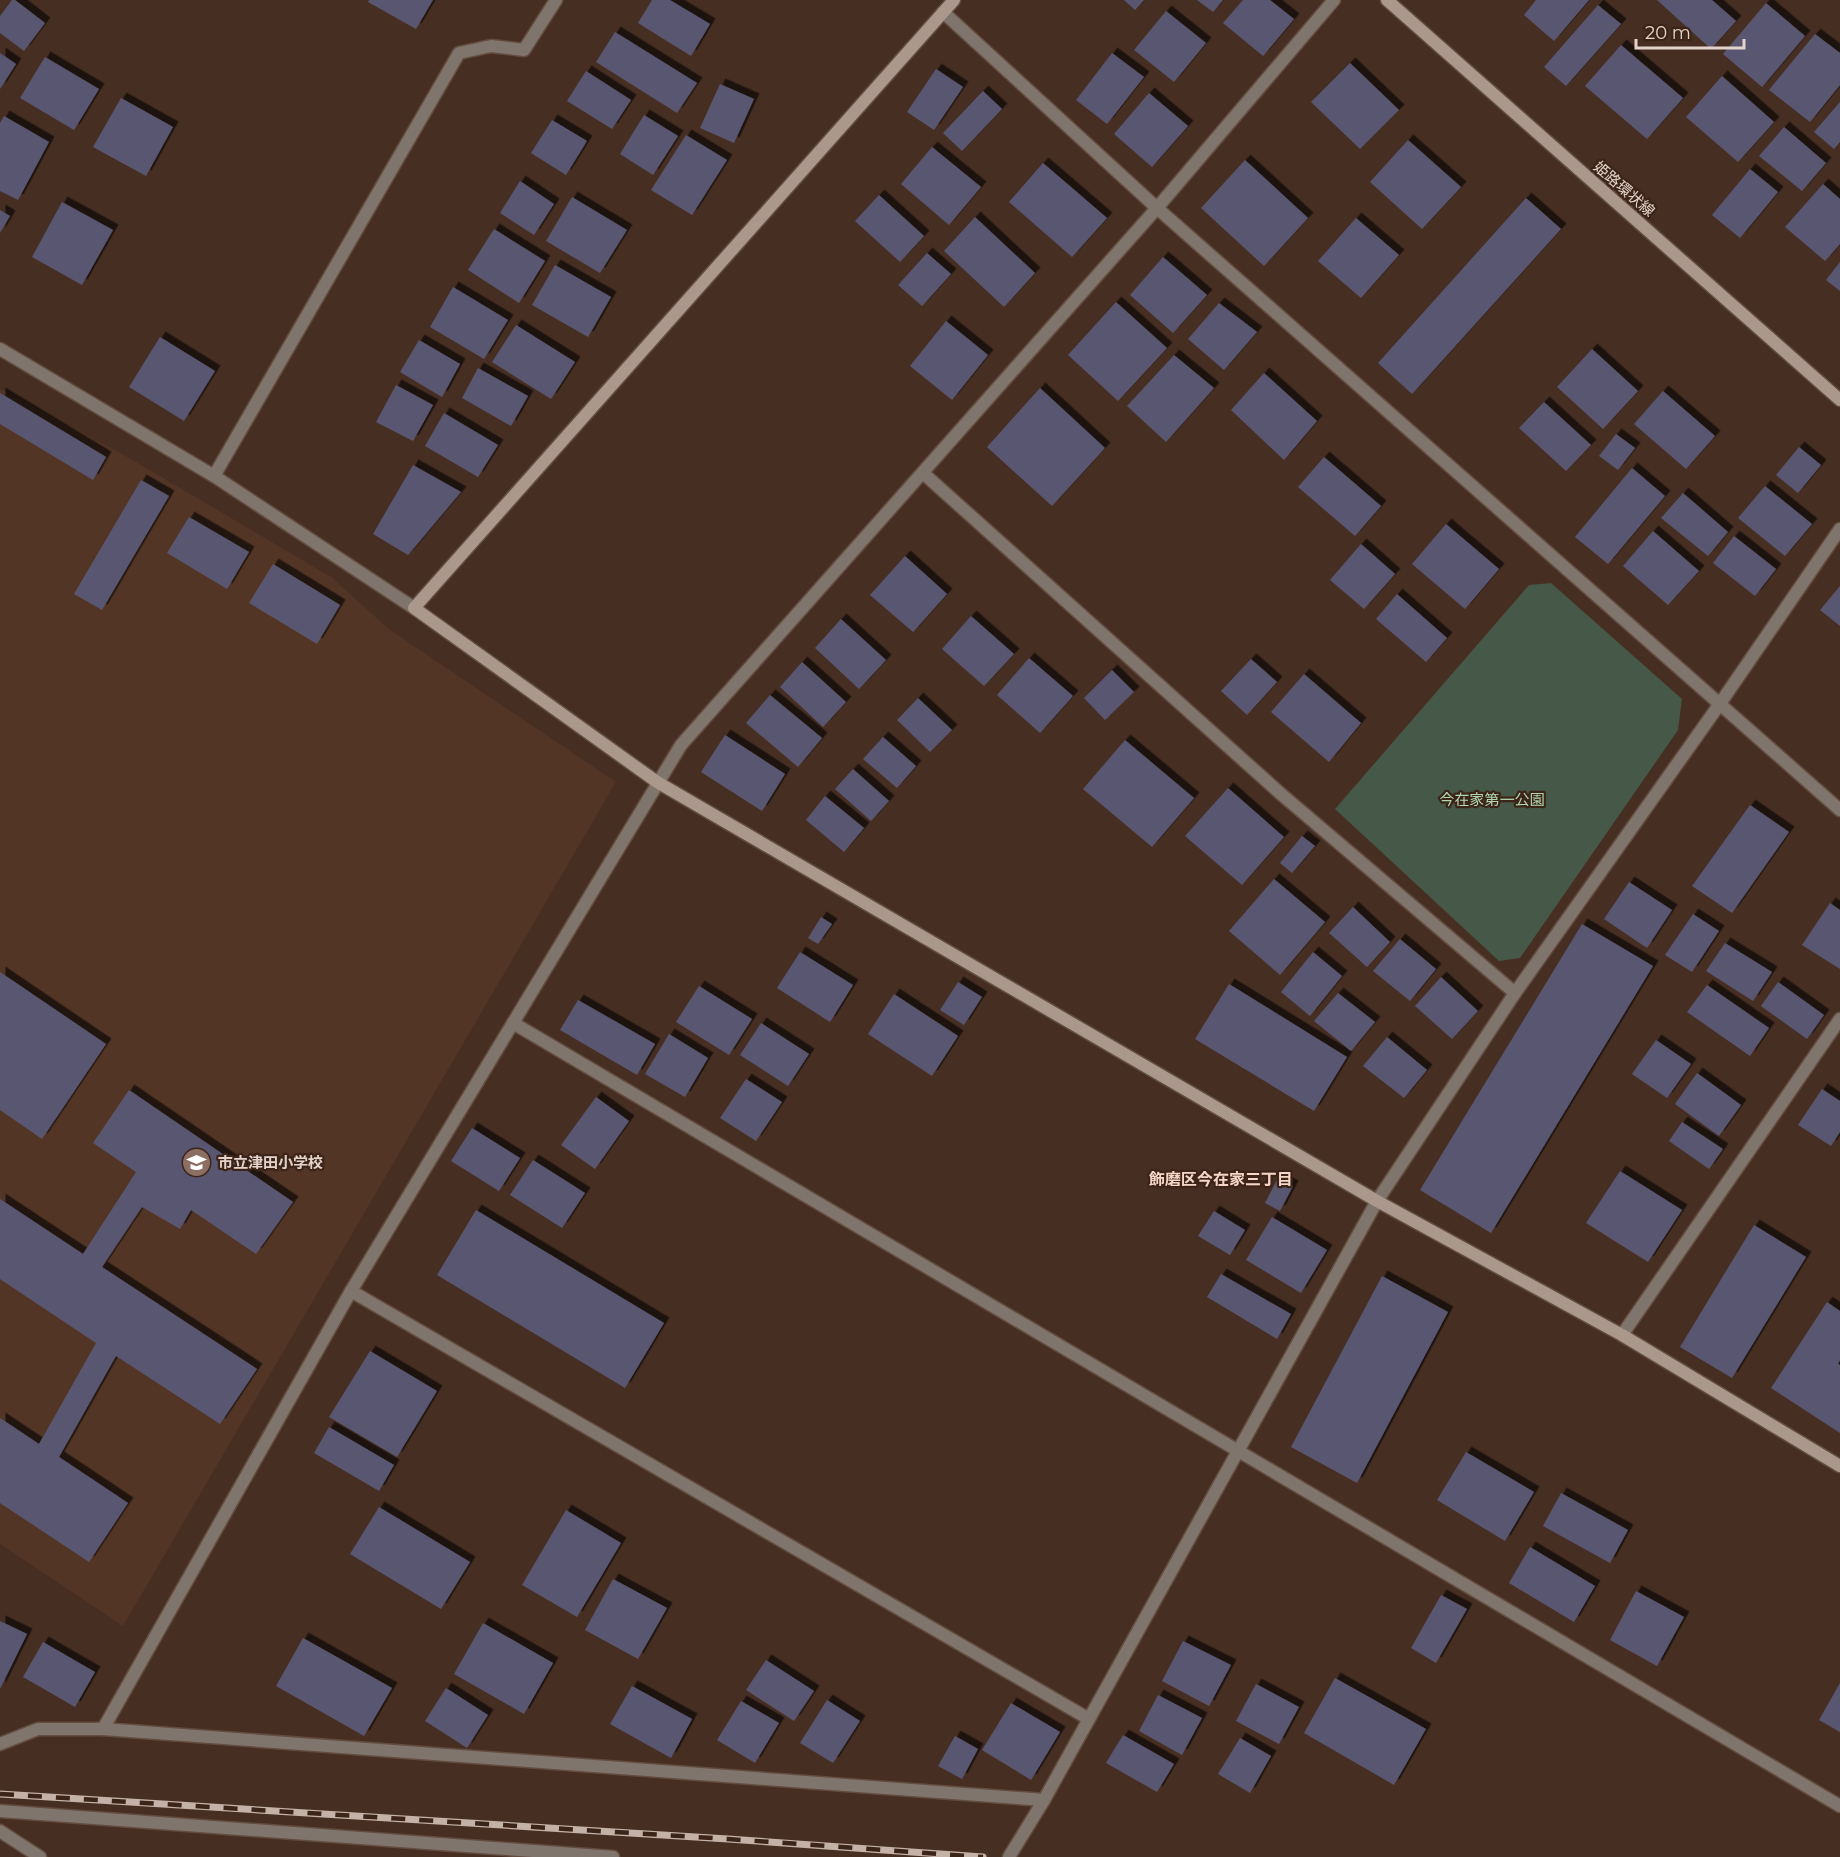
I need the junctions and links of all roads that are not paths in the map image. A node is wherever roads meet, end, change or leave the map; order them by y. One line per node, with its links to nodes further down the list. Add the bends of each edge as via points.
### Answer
1 (556, 0): 10 (street, via 524,50 491,46 459,53)
2 (954, 0): 5 (street)
3 (1334, 0): 6 (street)
4 (1387, 0): 8 (street, 姫路環状線)
5 (943, 12): 6 (street); 12 (street)
6 (1157, 208): 9 (street); 13 (street)
7 (0, 349): 10 (street)
8 (1840, 400)
9 (923, 473): 14 (street, via 681,745); 16 (street, via 1281,794)
10 (214, 476): 12 (street)
11 (1840, 529): 13 (street)
12 (414, 608): 14 (street)
13 (1719, 705): 15 (street); 16 (street)
14 (657, 782): 18 (street); 19 (street)
15 (1840, 810)
16 (1515, 993): 19 (street)
17 (1840, 1019): 21 (street)
18 (513, 1023): 20 (street); 22 (street)
19 (1377, 1201): 21 (street); 22 (street)
20 (351, 1291): 24 (street); 25 (street)
21 (1622, 1335): 23 (street)
22 (1239, 1451): 24 (street); 28 (street)
23 (1840, 1466)
24 (1089, 1719): 27 (street)
25 (103, 1729): 26 (street, via 38,1729); 27 (street)
26 (0, 1744)
27 (1044, 1800): 33 (street)
28 (1840, 1806)
29 (0, 1811): 32 (street)
30 (0, 1831): 31 (street)
31 (40, 1857)
32 (613, 1857)
33 (1009, 1857)

